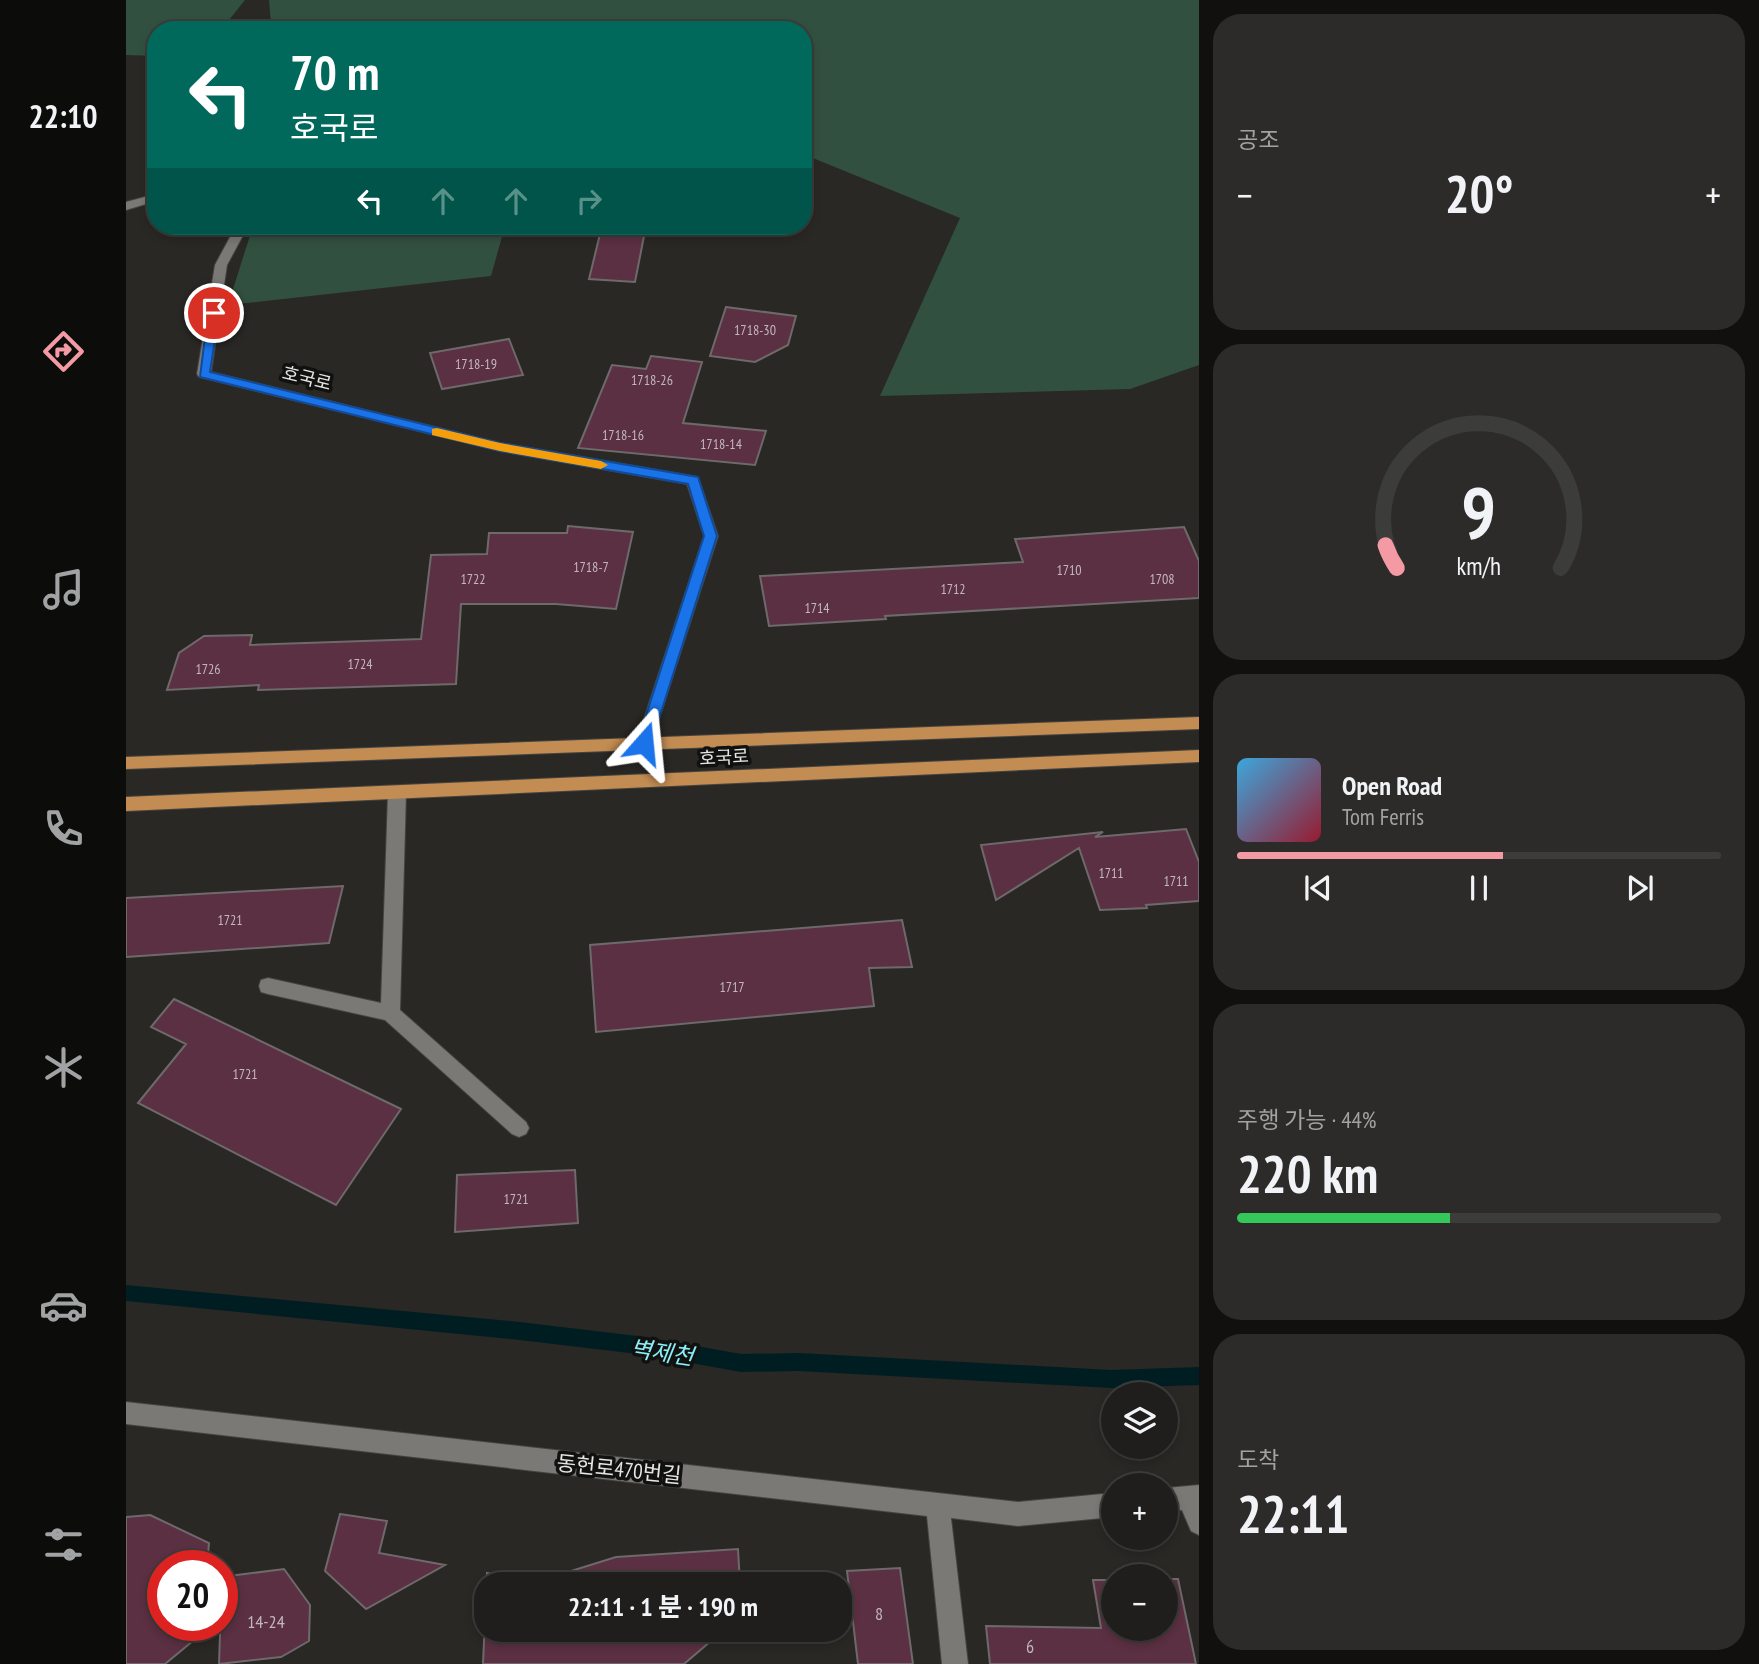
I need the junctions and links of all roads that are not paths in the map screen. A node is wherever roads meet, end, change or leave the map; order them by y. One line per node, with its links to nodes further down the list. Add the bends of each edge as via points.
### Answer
1 (147, 200): 2 (street)
2 (126, 206)
3 (237, 235): 5 (street, 호국로, via 221,265 204,374 500,447 693,480 710,536)
4 (1199, 723): 5 (main road, 호국로)
5 (644, 743): 7 (main road, 호국로)
6 (1199, 756): 8 (main road, 호국로)
7 (126, 763)
8 (397, 793): 9 (main road, 호국로); 11 (street)
9 (126, 804)
10 (268, 986): 11 (street)
11 (390, 1013): 12 (street)
12 (520, 1128)
13 (126, 1413): 15 (street, 동헌로470번길)
14 (1184, 1499): 17 (street)
15 (938, 1505): 16 (street, 동헌로470번길, via 1018,1514); 18 (street)
16 (1101, 1506)
17 (1199, 1523)
18 (955, 1664)

